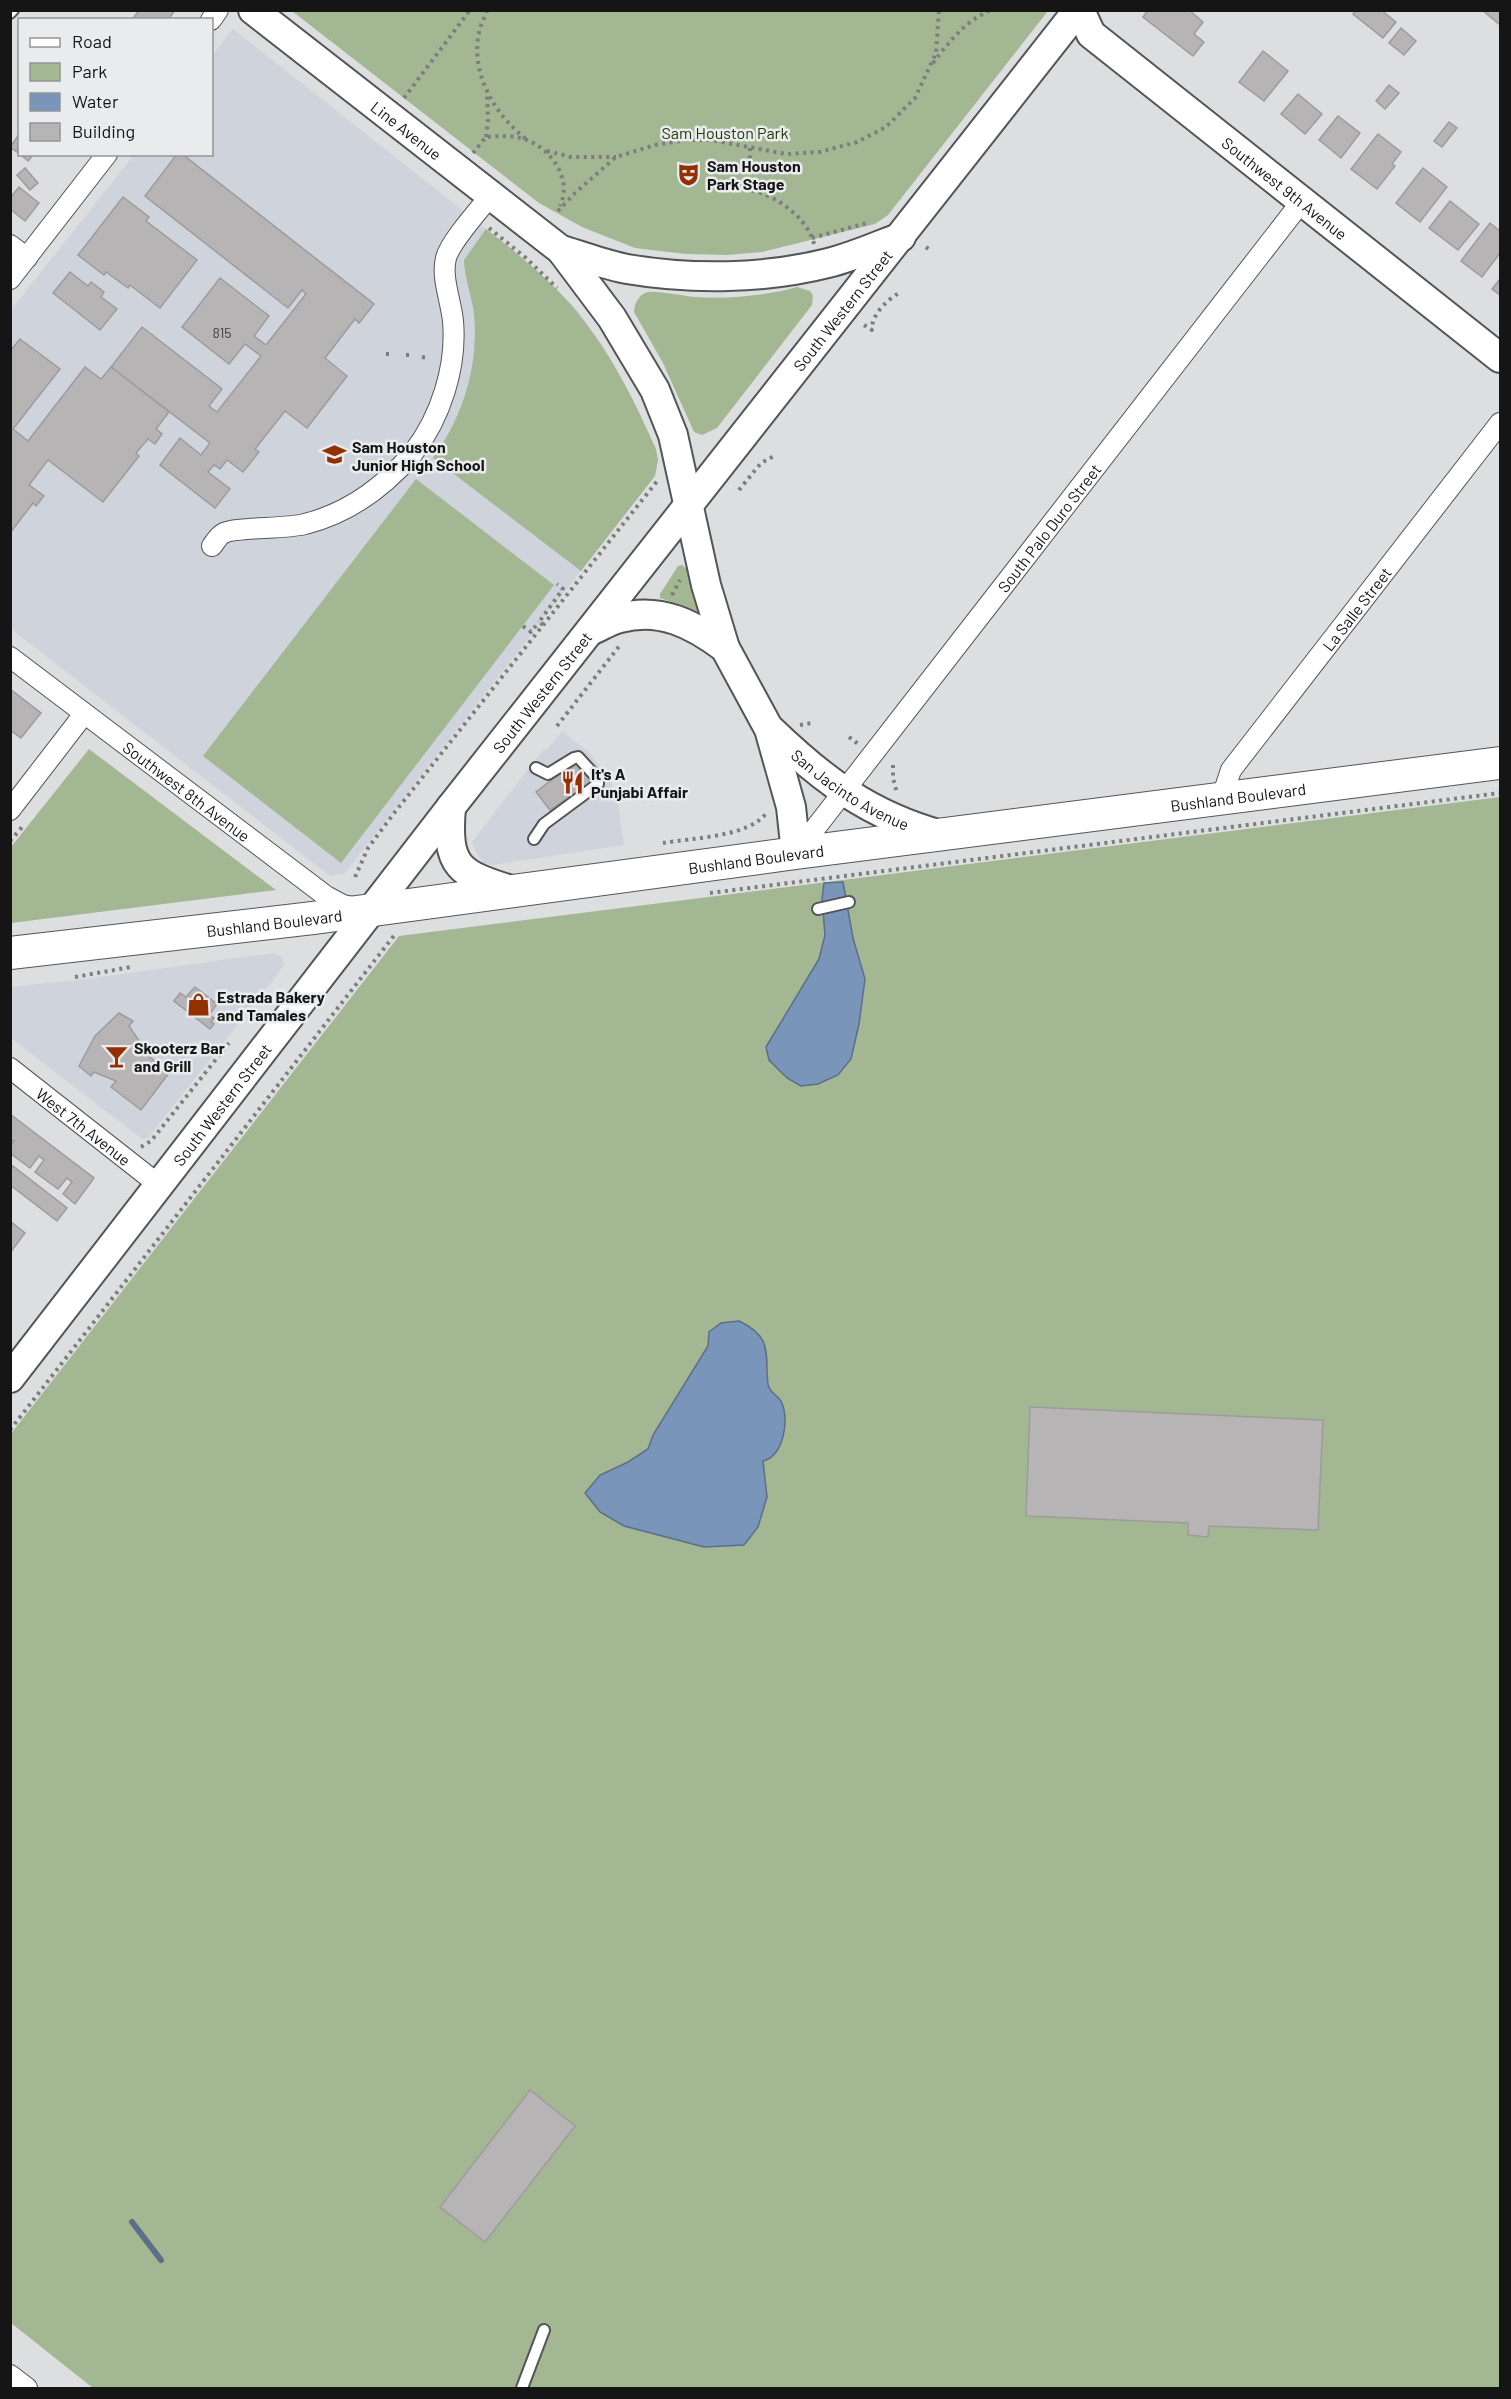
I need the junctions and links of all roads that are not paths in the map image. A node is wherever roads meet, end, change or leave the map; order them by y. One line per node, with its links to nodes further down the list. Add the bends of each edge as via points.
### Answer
1 (253, 10): 4 (main road, Line Avenue)
2 (1079, 10): 5 (main road, Southwest 9th Avenue, via 1091,34); 6 (main road, South Western Street)
3 (104, 156): 9 (street)
4 (491, 195): 8 (main road, Line Avenue); 14 (street, via 446,255 453,321 451,361 442,401 414,450 381,485 344,510 296,526 228,531)
5 (1302, 201): 11 (main road, Southwest 9th Avenue); 22 (street, South Palo Duro Street)
6 (914, 241): 8 (main road, Line Avenue, via 799,269 740,274 688,275 626,269); 13 (main road, South Western Street)
7 (10, 245): 9 (street)
8 (561, 250): 13 (main road, Line Avenue, via 612,318 655,390 676,446)
9 (27, 258): 10 (street)
10 (10, 279)
11 (1500, 358)
12 (1500, 423): 23 (street, La Salle Street, via 1231,770)
13 (689, 505): 15 (main road, South Western Street); 16 (main road, San Jacinto Avenue)
14 (212, 546)
15 (588, 632): 16 (main road, San Jacinto Avenue, via 619,618 651,614 678,619); 24 (main road, South Western Street)
16 (725, 648): 19 (main road, San Jacinto Avenue)
17 (10, 657): 18 (street, Southwest 8th Avenue)
18 (84, 714): 25 (street); 32 (street, Southwest 8th Avenue, via 326,896 343,905)
19 (769, 729): 22 (main road, San Jacinto Avenue); 28 (main road, San Jacinto Avenue, via 791,807)
20 (1500, 763): 23 (main road, Bushland Boulevard)
21 (536, 768): 27 (lane, via 545,775 578,757 598,784 544,824)
22 (843, 792): 26 (main road, San Jacinto Avenue, via 886,816); 28 (street, South Palo Duro Street)
23 (1221, 800): 26 (main road, Bushland Boulevard)
24 (451, 807): 29 (main road, via 448,838 458,864 485,882); 32 (main road, South Western Street)
25 (18, 817)
26 (943, 836): 28 (main road, Bushland Boulevard)
27 (534, 839)
28 (796, 853): 29 (main road, Bushland Boulevard)
29 (514, 891): 32 (main road, Bushland Boulevard)
30 (849, 902): 31 (lane)
31 (818, 909)
32 (371, 911): 33 (main road, Bushland Boulevard); 35 (main road, South Western Street)
33 (10, 953)
34 (11, 1070): 35 (street, West 7th Avenue)
35 (159, 1185): 36 (main road, South Western Street)
36 (10, 1378)
37 (544, 2330): 40 (lane)
38 (10, 2375): 39 (street)
39 (27, 2388)
40 (522, 2388)

